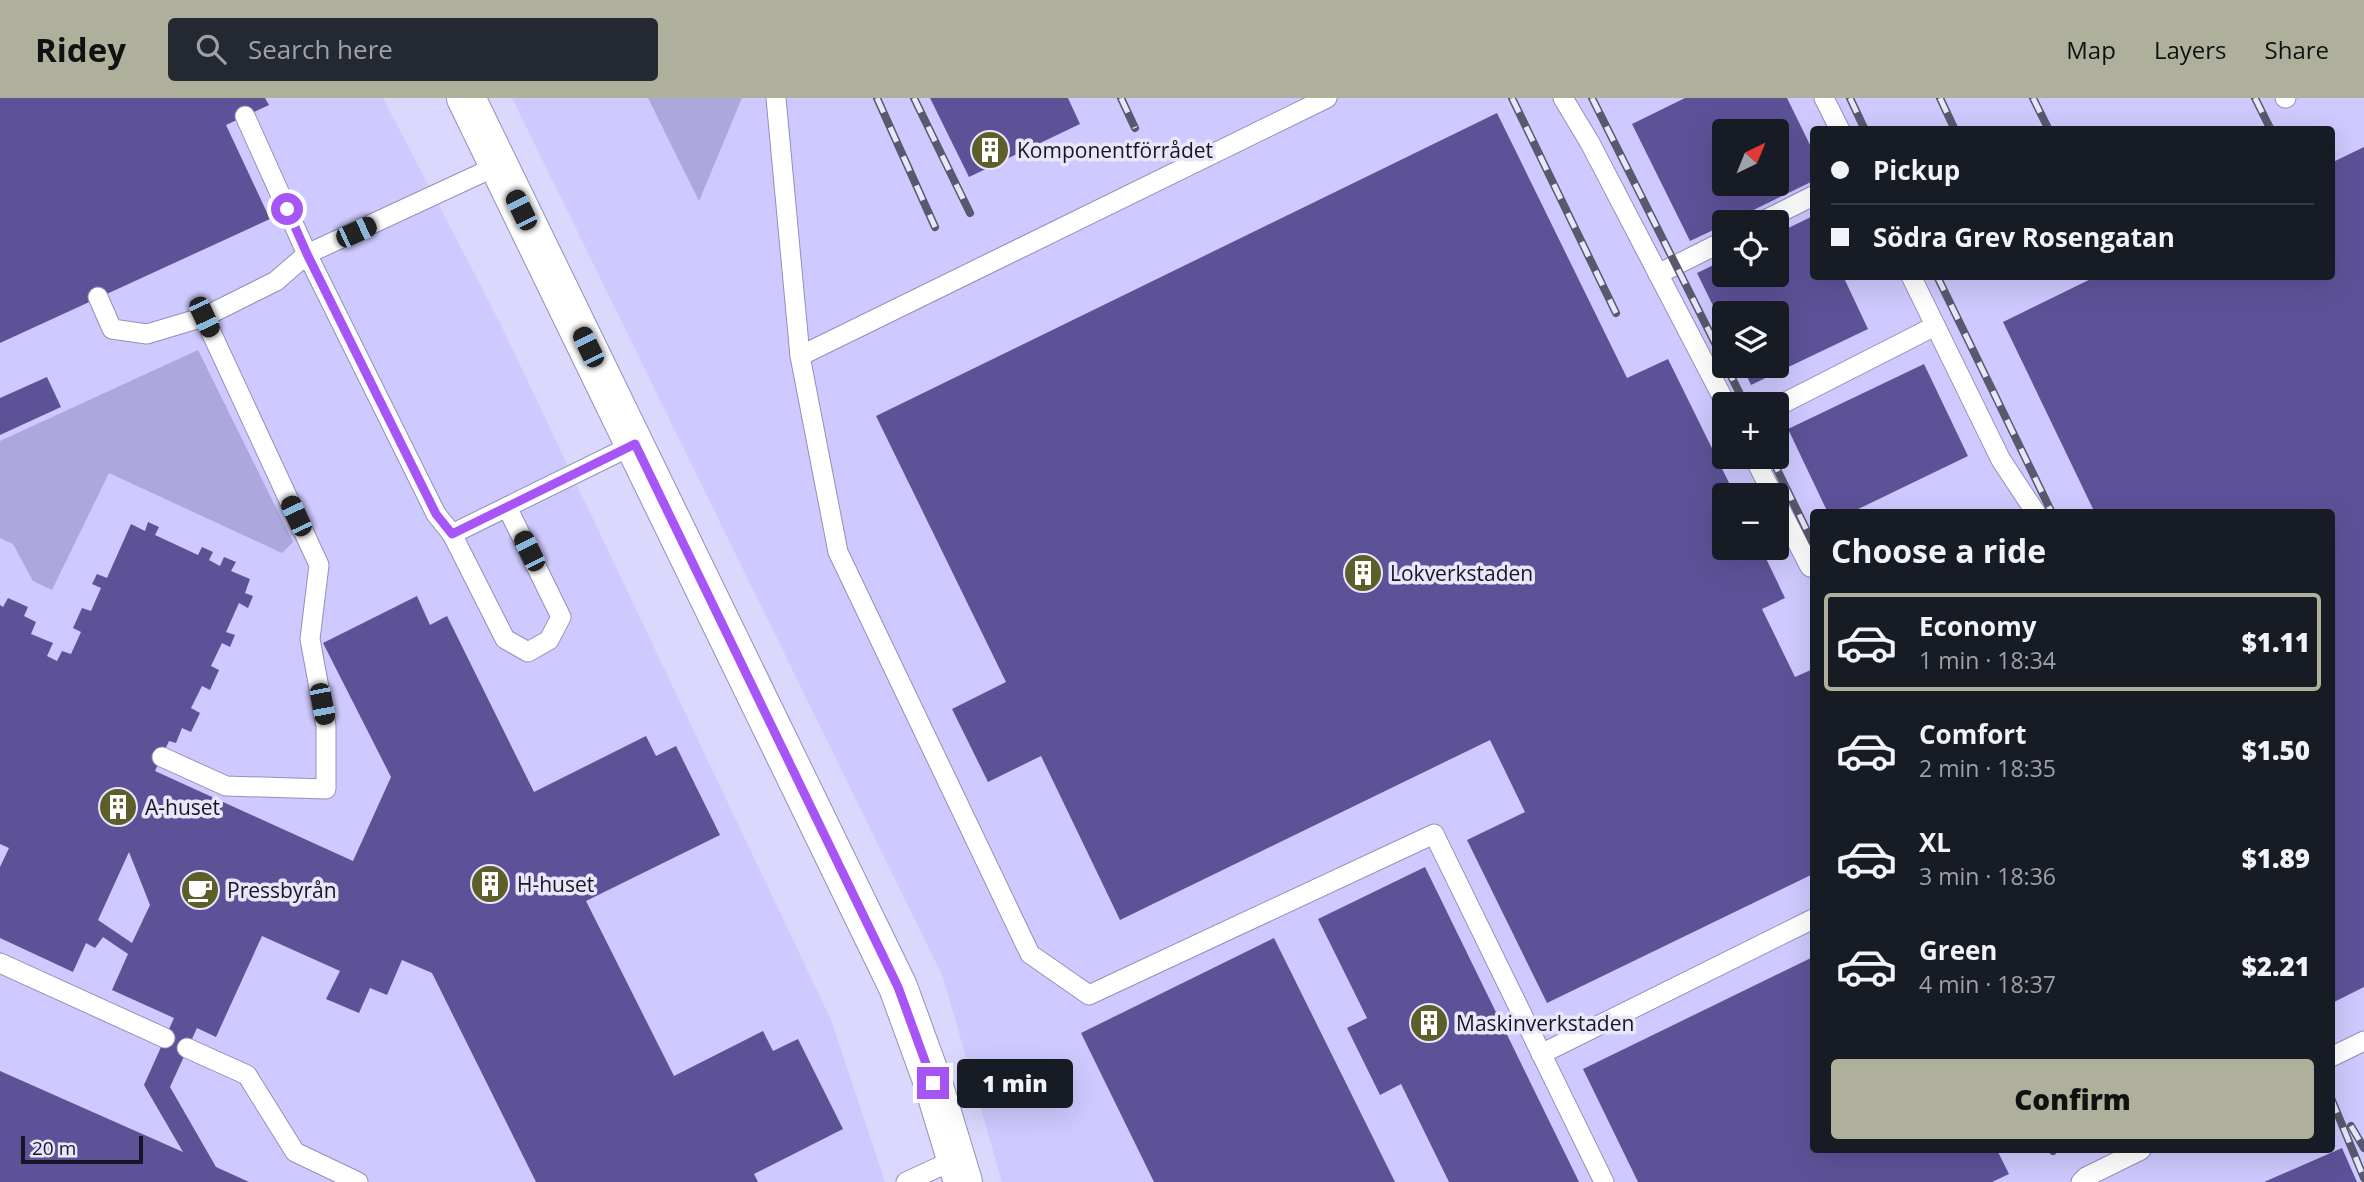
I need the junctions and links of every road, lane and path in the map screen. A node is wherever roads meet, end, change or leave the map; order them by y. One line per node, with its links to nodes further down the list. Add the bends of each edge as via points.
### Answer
1 (466, 98): 8 (street)
2 (776, 98): 18 (lane)
3 (1326, 98): 18 (lane)
4 (1563, 98): 13 (lane)
5 (1824, 98): 7 (lane)
6 (245, 116): 12 (lane)
7 (1838, 126)
8 (499, 165): 12 (lane); 21 (street)
9 (1810, 198): 10 (lane)
10 (1786, 210)
11 (1712, 247): 13 (lane)
12 (307, 254): 16 (lane, via 276,281); 25 (lane, via 436,514)
13 (1658, 274): 19 (lane)
14 (1913, 280): 17 (lane)
15 (98, 297): 16 (lane, via 112,329 146,334)
16 (204, 317): 27 (lane, via 319,565 310,639 326,726 326,789 226,786)
17 (1936, 326): 20 (lane); 23 (lane, via 2001,460)
18 (800, 356): 33 (lane, via 838,552 1030,954 1089,995 1434,834)
19 (1720, 392)
20 (1789, 400)
21 (635, 444): 22 (lane); 36 (street, via 898,987)
22 (508, 507): 25 (lane); 25 (lane, via 561,617 549,640 528,652 505,639)
23 (2033, 509)
24 (1789, 526): 26 (lane)
25 (452, 534)
26 (1810, 567)
27 (162, 757)
28 (1810, 920): 33 (lane)
29 (0, 963): 30 (lane)
30 (165, 1038)
31 (2364, 1041): 34 (lane)
32 (187, 1048): 37 (lane, via 247,1075 295,1152)
33 (1541, 1054): 39 (lane)
34 (2335, 1055)
35 (2135, 1153): 40 (lane)
36 (959, 1171): 38 (lane)
37 (358, 1182)
38 (906, 1182)
39 (1604, 1182)
40 (2081, 1182)

